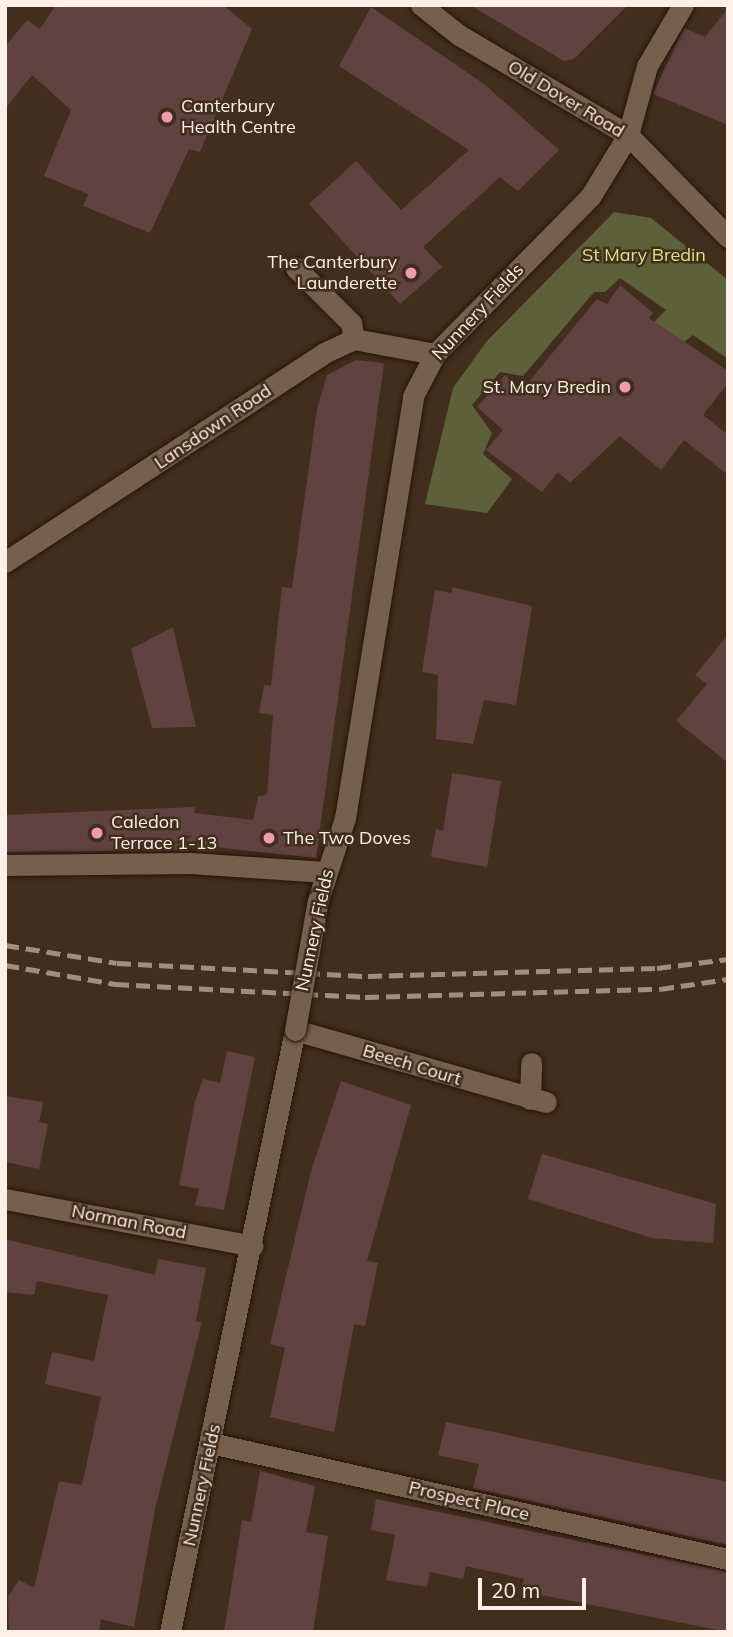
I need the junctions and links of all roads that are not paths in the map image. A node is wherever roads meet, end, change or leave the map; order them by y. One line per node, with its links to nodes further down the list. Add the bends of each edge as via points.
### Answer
1 (421, 5): 3 (street, Old Dover Road, via 459,35)
2 (683, 5): 3 (street, Nunnery Fields, via 647,66)
3 (628, 135): 4 (street, Old Dover Road); 7 (street, Nunnery Fields, via 590,197)
4 (728, 237)
5 (296, 268): 6 (street, via 351,323)
6 (354, 339): 7 (street); 8 (street, Lansdown Road)
7 (435, 354): 10 (street, Nunnery Fields, via 413,396 345,818)
8 (5, 562)
9 (5, 865): 10 (street, via 190,863)
10 (326, 872): 11 (street, Nunnery Fields, bridge)
11 (295, 1030): 12 (street, Beech Court, via 538,1101); 14 (street, Nunnery Fields)
12 (531, 1063)
13 (5, 1199): 14 (street, Norman Road)
14 (253, 1246): 15 (street, Nunnery Fields)
15 (211, 1443): 16 (street, Prospect Place); 17 (street, Nunnery Fields)
16 (728, 1559)
17 (170, 1632)

